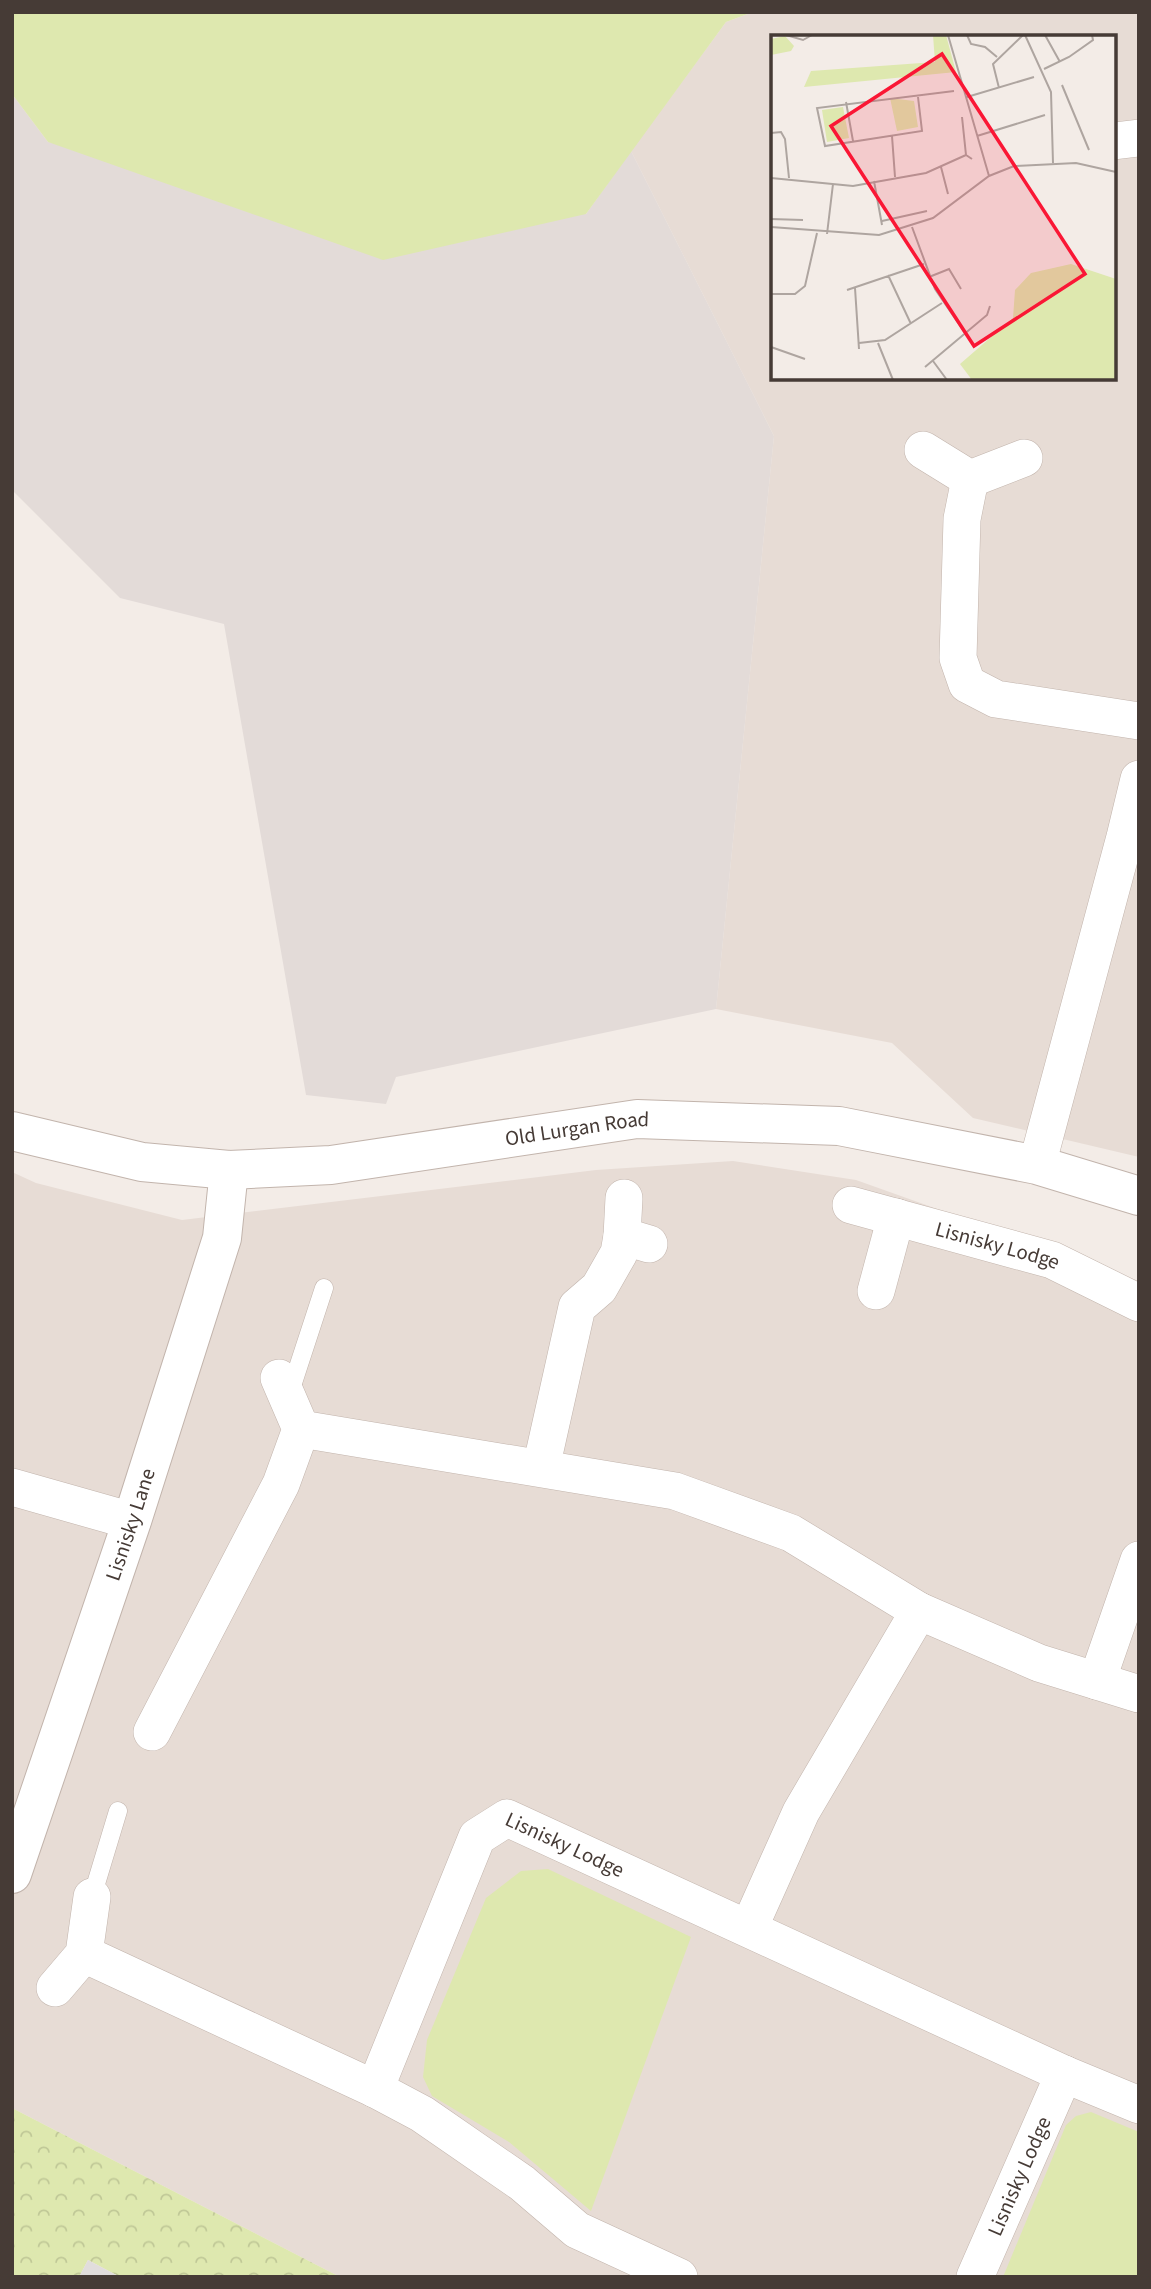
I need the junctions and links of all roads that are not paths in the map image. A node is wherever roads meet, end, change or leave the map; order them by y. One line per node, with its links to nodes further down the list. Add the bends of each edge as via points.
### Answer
1 (1139, 138): 2 (street)
2 (1116, 141)
3 (923, 450): 5 (street)
4 (1024, 458): 5 (street)
5 (970, 479): 6 (street, via 962,519 958,658 967,684 996,699)
6 (1139, 721)
7 (1139, 779): 8 (street)
8 (1132, 839): 10 (street)
9 (12, 1131): 11 (street, Old Lurgan Road, via 142,1162)
10 (1037, 1166): 11 (street, Old Lurgan Road, via 839,1126 637,1119 331,1165); 12 (street, Old Lurgan Road)
11 (229, 1170): 22 (street, Lisnisky Lane, via 222,1238)
12 (1139, 1196)
13 (624, 1198): 20 (street, via 635,1240 619,1253 600,1287 577,1307)
14 (851, 1205): 15 (street, Lisnisky Lodge)
15 (896, 1217): 17 (street); 18 (street, Lisnisky Lodge, via 1052,1260)
16 (324, 1288): 19 (lane)
17 (876, 1291)
18 (1139, 1303)
19 (289, 1402): 20 (street); 27 (street, via 281,1484)
20 (541, 1468): 24 (street, via 675,1491 791,1533)
21 (12, 1487): 22 (street)
22 (132, 1521): 29 (street, Lisnisky Lane)
23 (1139, 1560): 25 (street)
24 (919, 1611): 25 (street, via 1039,1663); 31 (street, via 801,1812)
25 (1097, 1681): 26 (street)
26 (1139, 1694)
27 (171, 1716)
28 (118, 1811): 30 (lane)
29 (15, 1858)
30 (92, 1897): 32 (street)
31 (750, 1928): 34 (street, Lisnisky Lodge); 35 (street, Lisnisky Lodge, via 507,1818 477,1837)
32 (84, 1954): 33 (street); 35 (street)
33 (55, 1988)
34 (1064, 2074): 36 (street, Lisnisky Lodge); 38 (street, Lisnisky Lodge)
35 (375, 2088): 37 (street, via 522,2183 577,2230)
36 (1139, 2105)
37 (679, 2277)
38 (975, 2277)

